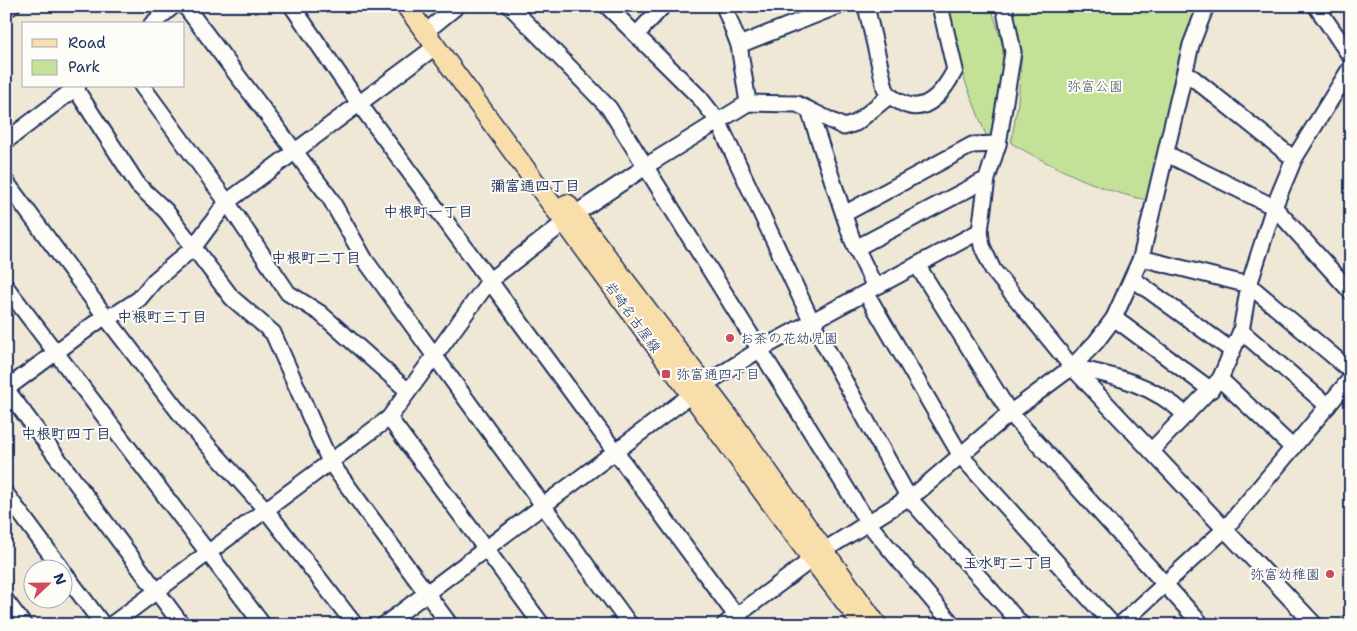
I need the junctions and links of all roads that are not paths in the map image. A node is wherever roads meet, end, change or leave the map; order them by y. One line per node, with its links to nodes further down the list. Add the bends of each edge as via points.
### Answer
1 (12, 6): 18 (street)
2 (173, 6): 19 (street)
3 (185, 6): 37 (street)
4 (292, 6): 31 (street)
5 (406, 6): 23 (main road, 岩崎名古屋線)
6 (421, 6): 20 (main road, 岩崎名古屋線)
7 (457, 6): 20 (street)
8 (510, 6): 40 (street, via 609,108)
9 (606, 6): 21 (street)
10 (664, 6): 21 (street)
11 (724, 6): 22 (street)
12 (838, 6): 22 (street)
13 (866, 6): 30 (street)
14 (940, 6): 30 (street, via 955,70 950,79 924,106 908,106)
15 (1004, 6): 36 (street, via 1013,52)
16 (1206, 6): 26 (street, via 1191,45)
17 (1316, 6): 24 (street)
18 (6, 9)
19 (154, 22)
20 (434, 25): 46 (main road, 岩崎名古屋線)
21 (637, 34): 34 (street)
22 (739, 45): 32 (street)
23 (436, 46): 31 (street); 46 (main road, 岩崎名古屋線)
24 (1351, 57)
25 (1351, 67): 39 (street)
26 (1185, 75): 38 (street); 39 (street, via 1193,78)
27 (75, 88): 35 (street)
28 (77, 88): 48 (street, via 138,184 166,211)
29 (143, 88): 43 (street)
30 (889, 96): 33 (street, via 856,123 844,127)
31 (358, 102): 37 (street); 53 (street)
32 (748, 103): 33 (street, via 797,104); 34 (street)
33 (809, 110): 45 (street)
34 (718, 121): 40 (street); 60 (street)
35 (6, 141)
36 (998, 144): 41 (street); 45 (street, via 972,145)
37 (294, 152): 43 (street); 65 (street, via 330,198 365,260)
38 (1166, 156): 44 (street); 50 (street)
39 (1294, 159): 44 (street)
40 (644, 168): 46 (street); 62 (street)
41 (987, 179): 47 (street); 49 (street)
42 (6, 182): 58 (street)
43 (227, 202): 48 (street); 72 (street, via 288,293 320,313)
44 (1274, 207): 54 (street); 57 (street)
45 (844, 214): 49 (street)
46 (570, 218): 53 (street); 71 (main road, 岩崎名古屋線)
47 (980, 231): 51 (street); 66 (street, via 982,246 993,270)
48 (193, 248): 58 (street, via 154,281 139,299 116,314); 81 (street, via 232,298 272,333)
49 (856, 248): 56 (street)
50 (1141, 258): 52 (street); 54 (street)
51 (917, 265): 56 (street); 74 (street)
52 (1134, 279): 59 (street); 63 (street)
53 (490, 280): 65 (street); 78 (street)
54 (1249, 285): 61 (street); 67 (street)
55 (6, 288): 64 (street)
56 (870, 290): 60 (street); 80 (street)
57 (1351, 292)
58 (105, 316): 64 (street); 85 (street, via 185,420)
59 (1114, 318): 66 (street); 69 (street)
60 (812, 322): 62 (street); 83 (street)
61 (1241, 331): 63 (street); 73 (street)
62 (759, 350): 71 (street); 86 (street)
63 (1231, 350): 69 (street)
64 (56, 352): 70 (street); 89 (street)
65 (434, 356): 72 (street); 84 (street)
66 (1072, 367): 74 (street); 75 (street, via 1109,375 1157,392); 79 (street)
67 (1351, 371)
68 (1351, 378): 73 (street)
69 (1215, 384): 75 (street); 77 (street)
70 (6, 389): 94 (street)
71 (697, 390): 78 (street); 90 (main road, 岩崎名古屋線, via 784,492)
72 (408, 391): 76 (street)
73 (1328, 406): 77 (street)
74 (1010, 413): 80 (street); 93 (street)
75 (1186, 415): 79 (street)
76 (389, 418): 81 (street); 88 (street)
77 (1293, 448): 87 (street)
78 (615, 451): 84 (street); 97 (street)
79 (1151, 451): 87 (street)
80 (961, 456): 83 (street); 112 (street)
81 (330, 462): 85 (street); 95 (street)
82 (6, 494): 91 (street)
83 (909, 498): 86 (street); 111 (street)
84 (542, 506): 88 (street); 107 (street)
85 (266, 510): 89 (street); 103 (street)
86 (868, 523): 90 (street); 110 (street)
87 (1225, 529): 93 (street); 115 (street)
88 (486, 548): 95 (street); 106 (street)
89 (208, 552): 94 (street); 102 (street)
90 (818, 555): 97 (street); 108 (main road, 岩崎名古屋線); 109 (main road, 岩崎名古屋線)
91 (54, 558)
92 (72, 583): 99 (street)
93 (1164, 584): 113 (street); 114 (street)
94 (157, 591): 100 (street); 101 (street)
95 (426, 593): 104 (street); 105 (street)
96 (6, 602): 98 (street)
97 (734, 622)
98 (24, 625)
99 (103, 625)
100 (111, 625)
101 (182, 625)
102 (263, 625)
103 (355, 625)
104 (384, 625)
105 (450, 625)
106 (542, 625)
107 (630, 625)
108 (863, 625)
109 (877, 625)
110 (952, 625)
111 (1022, 625)
112 (1113, 625)
113 (1120, 625)
114 (1202, 625)
115 (1315, 625)

